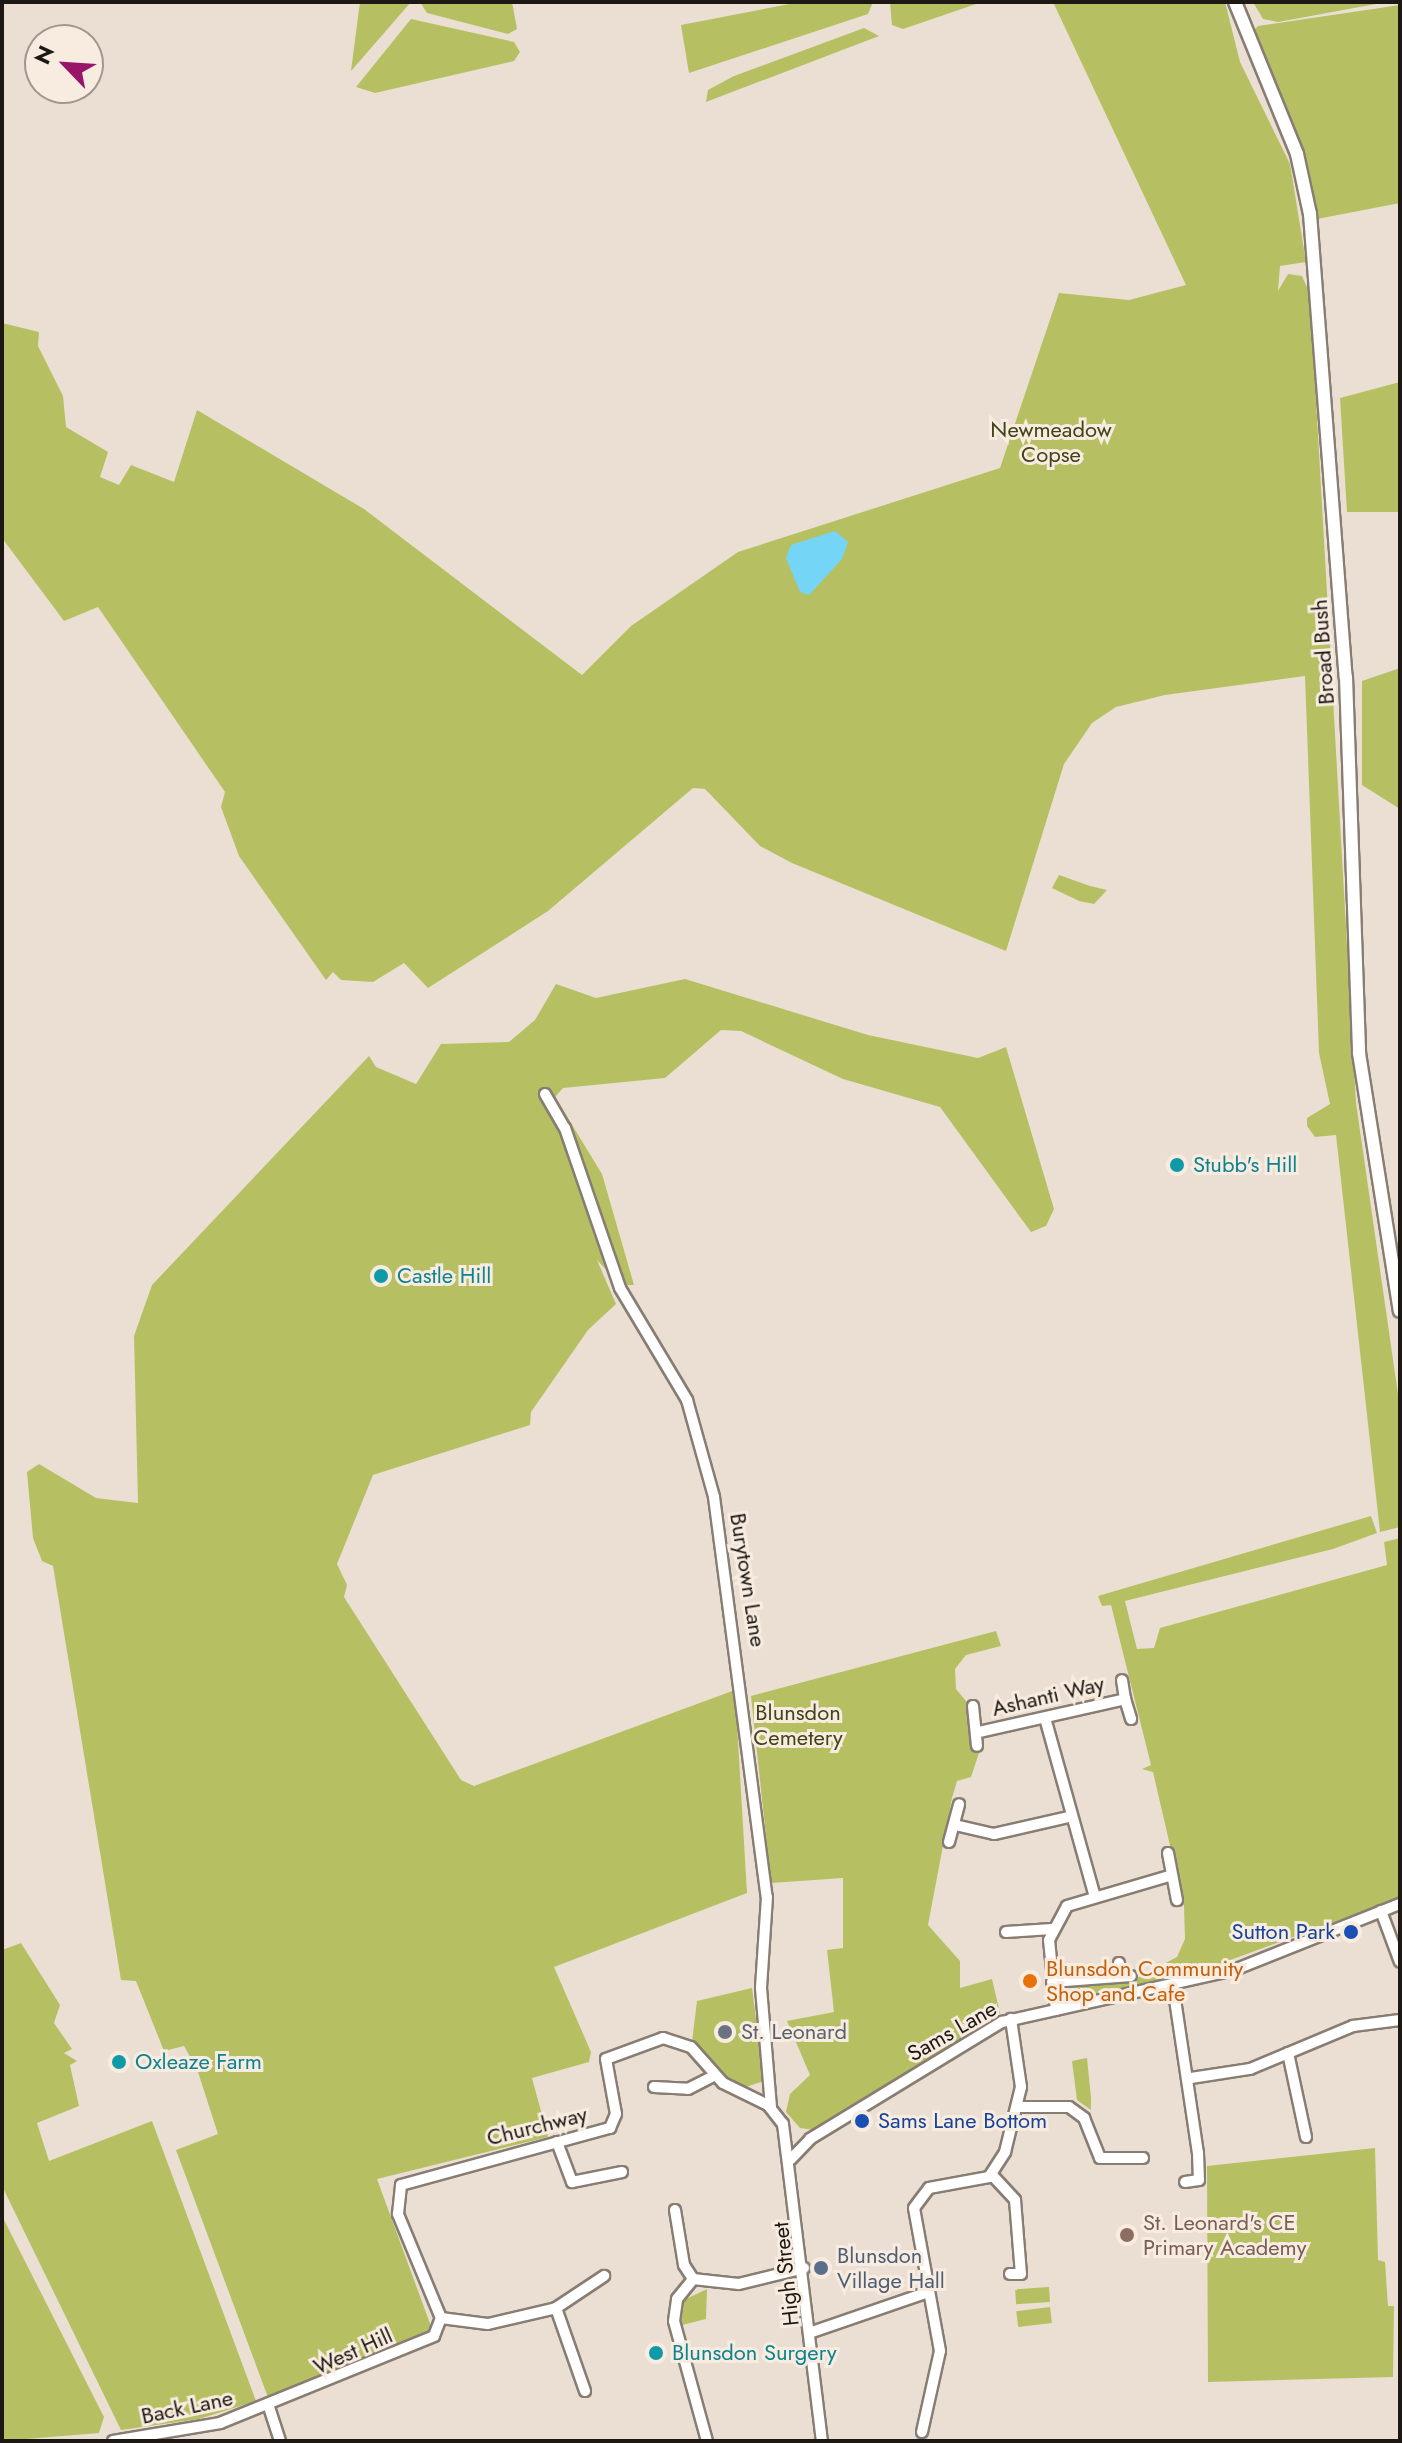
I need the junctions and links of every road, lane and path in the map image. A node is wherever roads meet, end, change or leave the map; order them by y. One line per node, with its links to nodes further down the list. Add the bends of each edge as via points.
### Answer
1 (1235, 2): 3 (main road, Broad Bush, via 1297,154 1310,214 1346,677 1359,1053)
2 (545, 1094): 35 (street, Burytown Lane, via 565,1128 617,1281 687,1400 714,1497 764,1855 768,1932 761,1988)
3 (1400, 1311)
4 (1122, 1680): 5 (street, Ashanti Way)
5 (1125, 1699): 7 (street, Ashanti Way); 8 (street, Ashanti Way)
6 (973, 1706): 9 (street, Ashanti Way)
7 (1045, 1718): 9 (street, Ashanti Way); 12 (street)
8 (1131, 1719)
9 (979, 1732): 10 (street, Ashanti Way)
10 (977, 1746)
11 (959, 1804): 13 (street)
12 (1069, 1817): 13 (street, via 994,1834); 17 (street)
13 (955, 1825): 14 (street)
14 (949, 1842)
15 (1168, 1853): 16 (street)
16 (1172, 1875): 17 (street); 18 (street)
17 (1094, 1893): 21 (street, via 1070,1902)
18 (1177, 1900)
19 (1400, 1904): 20 (street, Sams Lane)
20 (1381, 1911): 23 (street); 26 (street, Sams Lane, via 1280,1955)
21 (1052, 1929): 22 (street); 25 (street)
22 (1006, 1932)
23 (1400, 1962)
24 (1119, 1963): 25 (street, via 1126,1976)
25 (1052, 1982): 27 (street)
26 (1173, 1986): 27 (street, Sams Lane); 32 (street)
27 (1056, 2010): 28 (street, Sams Lane)
28 (1011, 2019): 34 (street); 40 (street, Sams Lane)
29 (1400, 2020): 30 (street, via 1353,2026)
30 (1288, 2053): 32 (street, via 1242,2071); 36 (street)
31 (715, 2075): 33 (street, via 688,2089); 35 (street, Churchway); 41 (street, Churchway, via 673,2039 623,2047 606,2059 612,2125)
32 (1191, 2078): 46 (street, via 1201,2132 1199,2180)
33 (654, 2087)
34 (1019, 2107): 42 (street, via 1069,2107 1084,2118 1100,2158); 45 (street)
35 (771, 2108): 38 (street, High Street)
36 (1304, 2122): 37 (street); 39 (street)
37 (1291, 2123)
38 (786, 2132): 40 (street); 43 (street, High Street)
39 (1306, 2137)
40 (810, 2139): 43 (street, Sams Lane)
41 (557, 2142): 44 (street, via 575,2183); 54 (street, Churchway, via 401,2185 398,2214)
42 (1143, 2158)
43 (791, 2159): 48 (street, High Street)
44 (622, 2172)
45 (992, 2175): 49 (street, via 1015,2200 1021,2274); 52 (street, via 929,2188 914,2208)
46 (1185, 2182)
47 (675, 2210): 51 (street, via 684,2265)
48 (804, 2268): 51 (street, via 739,2284); 55 (street, High Street)
49 (1010, 2274)
50 (604, 2276): 53 (street)
51 (693, 2279): 61 (street, via 673,2315)
52 (928, 2292): 55 (street, via 861,2321); 58 (street, via 939,2361)
53 (556, 2308): 54 (street, via 488,2324); 56 (street)
54 (441, 2318): 57 (street, West Hill, via 427,2340)
55 (812, 2332): 62 (street, High Street)
56 (585, 2391)
57 (269, 2407): 59 (street, Back Lane, via 196,2429); 60 (street)
58 (922, 2432)
59 (113, 2441)
60 (280, 2441)
61 (707, 2441)
62 (822, 2441)

